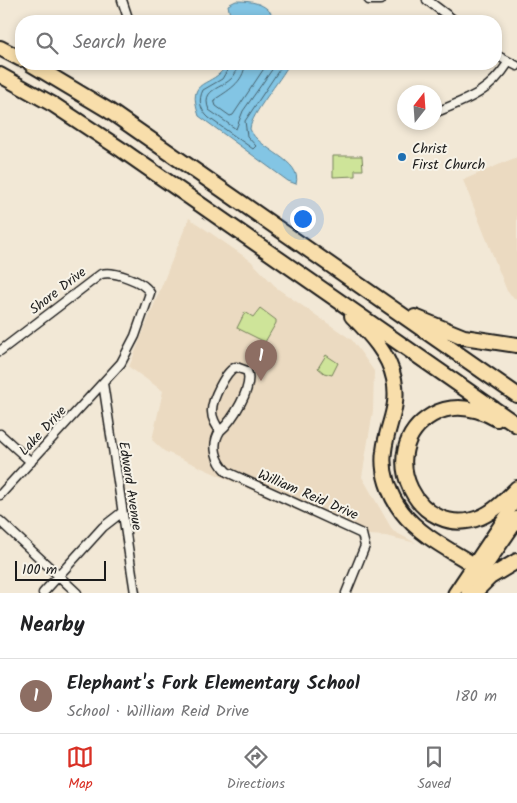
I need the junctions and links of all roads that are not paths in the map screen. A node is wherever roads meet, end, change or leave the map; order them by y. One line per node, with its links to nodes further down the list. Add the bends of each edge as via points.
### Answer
1 (122, 0): 5 (street)
2 (369, 0): 3 (street)
3 (381, 0)
4 (427, 0): 6 (street)
5 (128, 15)
6 (446, 15)
7 (0, 48): 8 (highway)
8 (15, 56)
9 (502, 60): 10 (street)
10 (508, 63): 11 (street); 14 (street, via 480,94)
11 (517, 66)
12 (41, 70): 15 (highway, via 108,110)
13 (0, 75): 16 (highway, via 54,105)
14 (442, 110)
15 (335, 269): 17 (highway, via 430,324 471,338); 20 (highway)
16 (335, 298): 21 (highway); 33 (highway, via 378,346 394,378 395,411 384,457 387,484 395,501 419,529)
17 (517, 345)
18 (0, 351): 19 (street, Shore Drive, via 96,276 111,273 147,287 150,296 127,353)
19 (103, 383): 25 (street, Lake Drive); 29 (street, Edward Avenue)
20 (517, 396)
21 (517, 425)
22 (517, 430): 26 (highway, via 471,408 444,410 428,417 412,434 406,449 404,469 411,490 422,505 436,515 455,520 481,517)
23 (220, 431): 23 (street, William Reid Drive, via 233,417 248,381 247,371 241,367 228,371 212,405 212,414); 38 (street, William Reid Drive, via 216,453 227,472 362,534 365,546)
24 (0, 434): 25 (street)
25 (31, 462): 27 (street, Lake Drive)
26 (517, 488)
27 (0, 495)
28 (517, 499): 33 (main road)
29 (121, 513): 34 (street, via 103,527); 37 (street, Edward Avenue)
30 (517, 519): 33 (highway)
31 (0, 521): 34 (street)
32 (517, 561): 41 (highway, via 490,577)
33 (478, 567): 39 (main road); 40 (main road)
34 (59, 576): 35 (street); 36 (street)
35 (43, 593)
36 (78, 593)
37 (135, 593)
38 (346, 593)
39 (454, 593)
40 (468, 593)
41 (474, 593)

